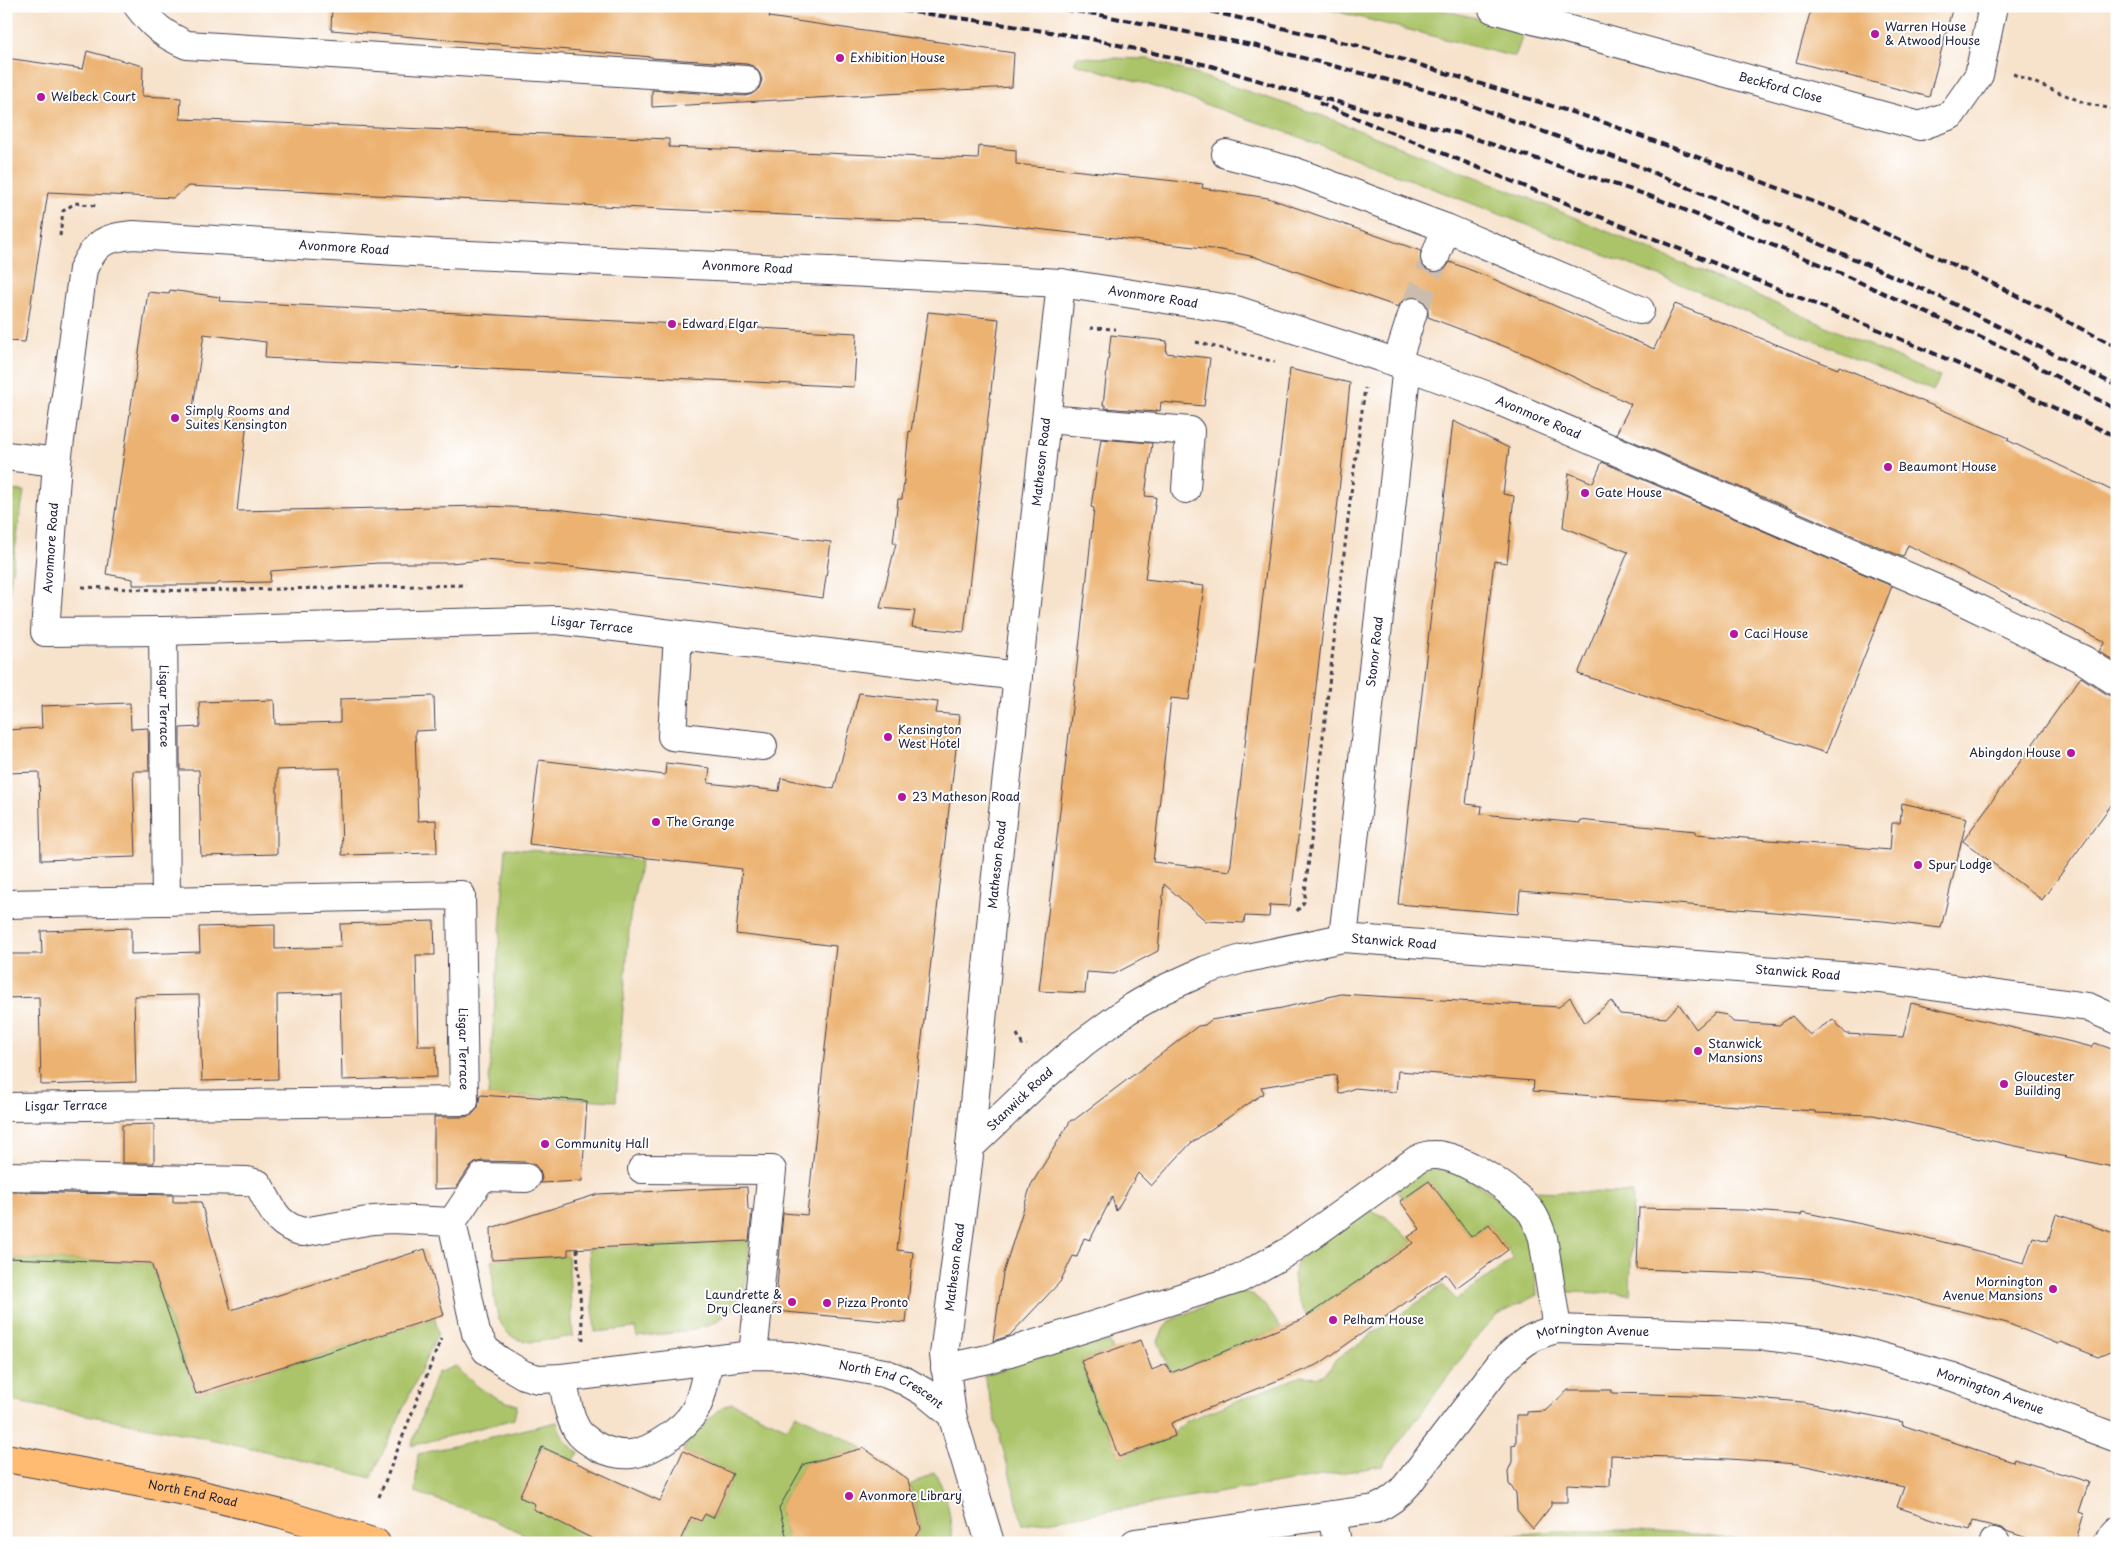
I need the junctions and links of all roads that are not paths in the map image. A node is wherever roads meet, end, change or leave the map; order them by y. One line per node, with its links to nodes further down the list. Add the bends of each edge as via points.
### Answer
1 (138, 6): 4 (street, via 151,24 187,45)
2 (1993, 6): 3 (street, Beckford Close, via 1979,76 1951,115 1920,126)
3 (1493, 9)
4 (746, 80)
5 (1226, 154): 6 (street, via 1296,172)
6 (1446, 228): 7 (street); 9 (street)
7 (1435, 257)
8 (1061, 284): 11 (street, Avonmore Road, via 1236,310); 12 (street, Matheson Road); 14 (street, Avonmore Road, via 133,235 112,237 93,249 83,269)
9 (1640, 310)
10 (1413, 312): 11 (street, Stonor Road)
11 (1402, 364): 20 (street, Avonmore Road, via 1488,396 1944,592 2084,660); 24 (street, Stonor Road, via 1403,401)
12 (1046, 419): 15 (street, via 1190,431); 19 (street, Matheson Road)
13 (6, 456): 14 (street)
14 (57, 462): 17 (street, Avonmore Road)
15 (1186, 489)
16 (163, 631): 17 (street, Lisgar Terrace); 18 (street, Lisgar Terrace, via 557,620); 22 (street, Lisgar Terrace)
17 (45, 632)
18 (678, 634): 19 (street, Lisgar Terrace); 21 (street, via 672,736)
19 (1018, 676): 27 (street, Matheson Road)
20 (2117, 682)
21 (764, 746)
22 (166, 901): 23 (street, Lisgar Terrace); 26 (street, Lisgar Terrace, via 461,895 464,1102)
23 (6, 904)
24 (1343, 938): 25 (street, Stanwick Road, via 1880,979 2088,1008); 27 (street, Stanwick Road, via 1242,959 1206,970 1162,990 1083,1043)
25 (2117, 1020)
26 (6, 1107)
27 (970, 1147): 35 (street, Matheson Road, via 950,1292)
28 (642, 1169): 33 (street, via 772,1170)
29 (6, 1176): 31 (street, via 247,1180 258,1184 272,1212 293,1229 303,1232 392,1218)
30 (526, 1178): 31 (street, via 482,1177)
31 (452, 1222): 36 (street, North End Crescent, via 476,1333 486,1350 524,1375 538,1379)
32 (1557, 1329): 35 (street, via 1544,1238 1531,1212 1497,1183 1467,1165 1432,1154 1418,1158 1291,1250 1240,1279 988,1359); 38 (street, Mornington Avenue, via 1765,1336 1820,1343 1953,1377); 40 (street, Mornington Avenue, via 1538,1334 1516,1348 1500,1364 1399,1495 1375,1509)
33 (753, 1355): 34 (street, North End Crescent); 37 (street, North End Crescent, via 792,1356 884,1373 924,1392)
34 (709, 1360): 36 (street, North End Crescent); 36 (street, via 693,1414 662,1441 633,1454 605,1450 587,1441 578,1431 569,1409)
35 (945, 1368): 37 (street, Matheson Road)
36 (574, 1377)
37 (952, 1415): 43 (street, North End Crescent)
38 (2117, 1438)
39 (6, 1458): 42 (main road, North End Road, via 190,1492 282,1514)
40 (1332, 1515): 44 (street, Mornington Avenue); 45 (street)
41 (2117, 1532): 46 (street)
42 (376, 1543)
43 (990, 1543)
44 (1135, 1543)
45 (1337, 1543)
46 (2107, 1543)

